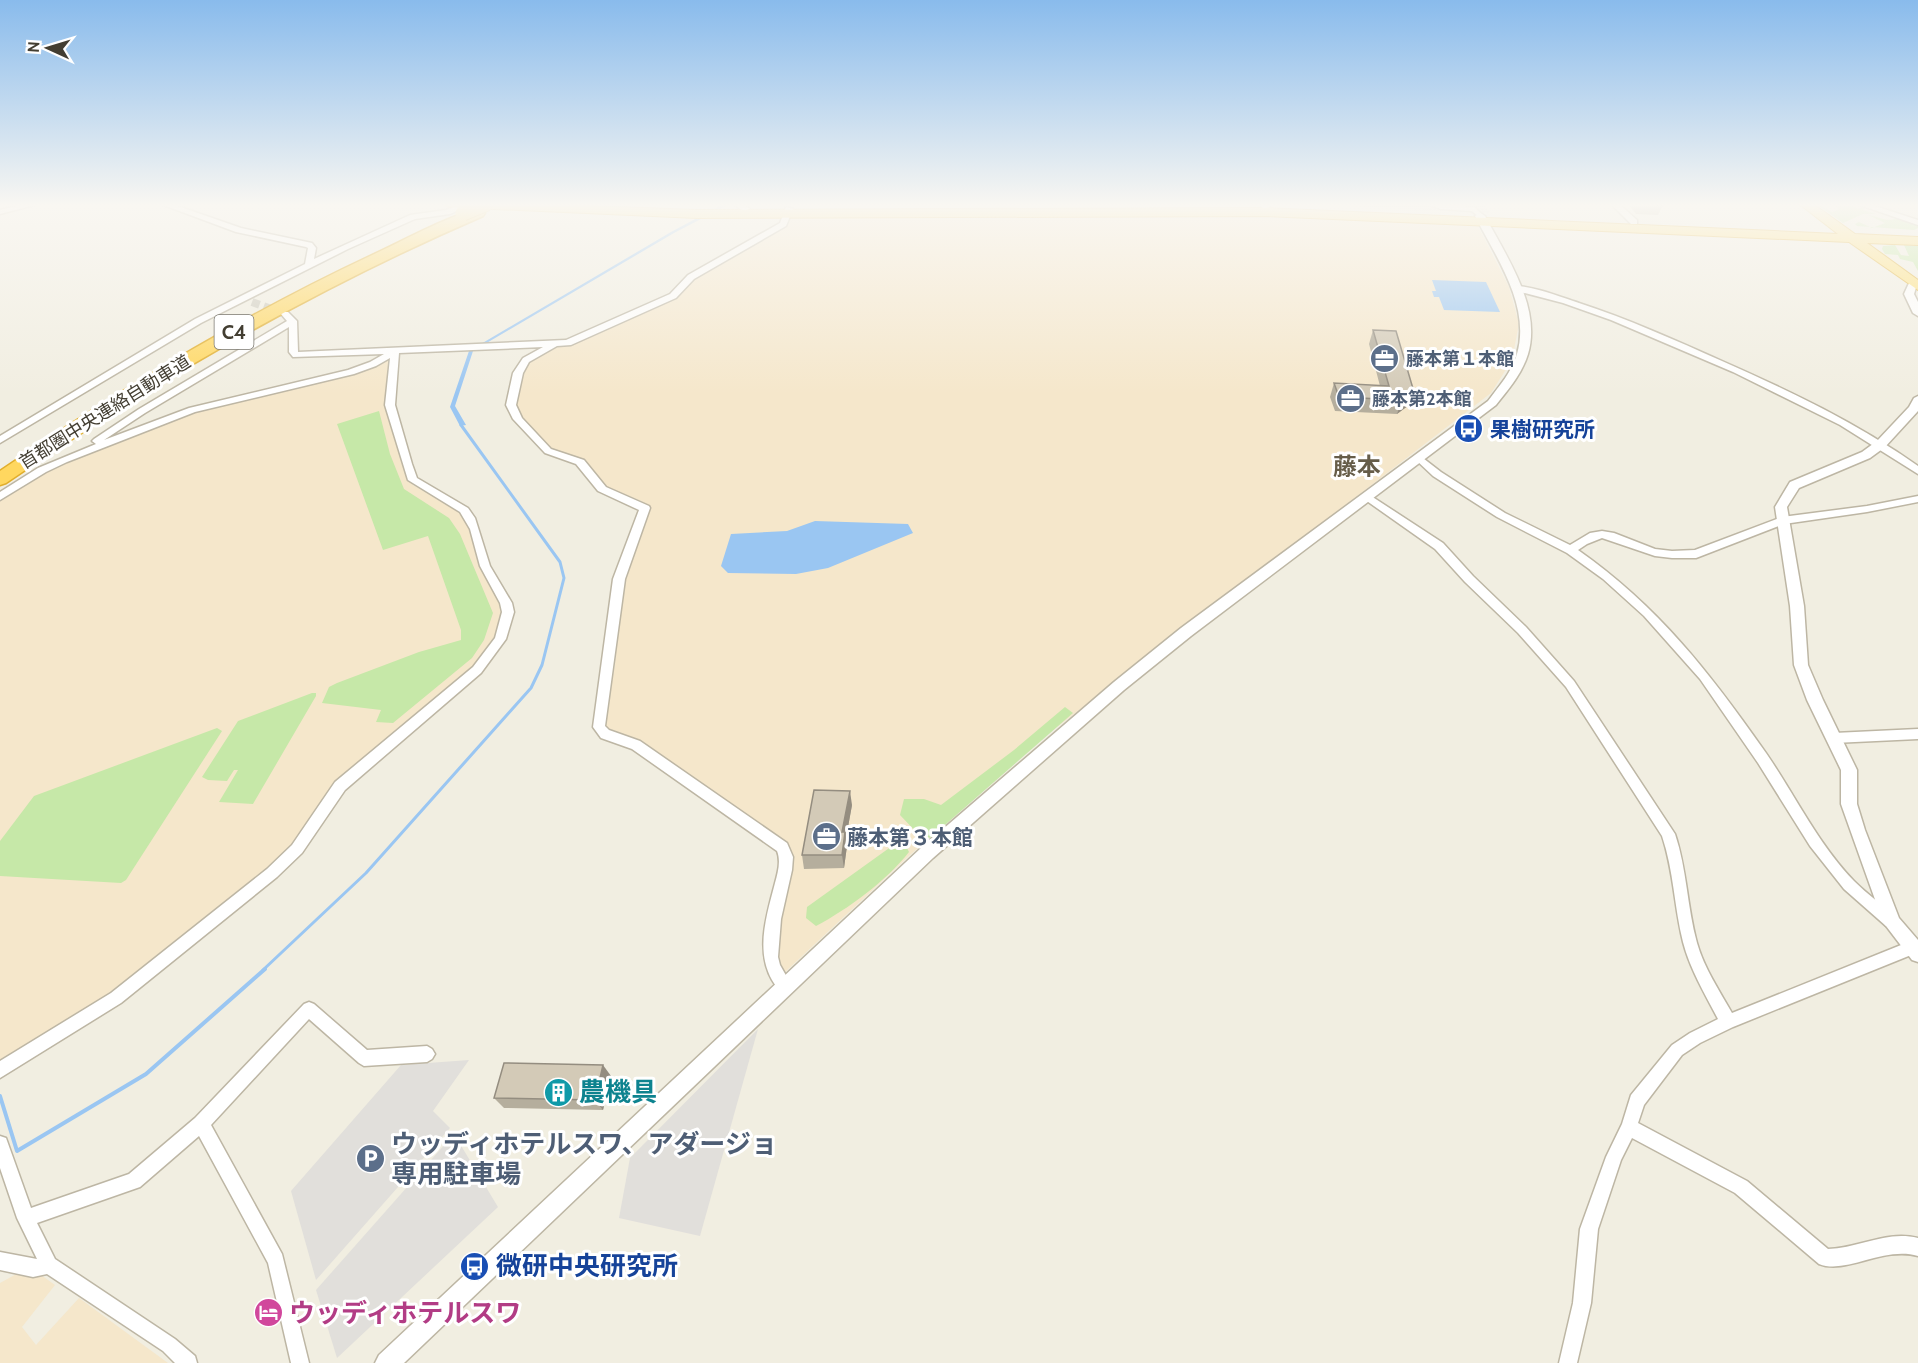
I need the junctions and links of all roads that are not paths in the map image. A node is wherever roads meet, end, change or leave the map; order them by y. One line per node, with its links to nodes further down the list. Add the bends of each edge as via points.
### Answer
1 (306, 267): 9 (street)
2 (343, 267): 21 (highway, 首都圏中央連絡自動車道 / C4, via 164,364)
3 (357, 267): 23 (highway, 首都圏中央連絡自動車道 / C4, via 257,319 127,396)
4 (710, 267): 14 (street, via 692,277 673,296 568,343)
5 (1505, 267): 8 (street)
6 (1892, 267): 7 (highway)
7 (1916, 284): 11 (street, via 1909,294)
8 (1516, 288): 18 (street, via 1597,312 1673,343 1774,388); 20 (street, via 1524,308 1526,333 1522,356 1512,377 1492,403)
9 (241, 299): 10 (street); 17 (street, via 144,352)
10 (252, 302)
11 (1918, 313)
12 (285, 314): 13 (street)
13 (293, 321): 15 (street, via 296,355); 19 (street)
14 (554, 344): 15 (street); 33 (street, via 526,360 518,373 511,405 518,419 548,451 580,462 602,489 645,508 616,594 599,727 605,734 636,745 782,847 785,870 771,957)
15 (395, 351): 19 (street, via 351,372 207,405); 36 (street, via 390,405 407,464 413,480 464,510 470,518 485,566 506,603 508,612 500,639 477,670 340,786 297,849 272,873 116,998)
16 (1918, 400): 18 (street)
17 (0, 440)
18 (1881, 444): 22 (street); 27 (street, via 1866,455 1794,485 1781,507)
19 (81, 452): 24 (street, via 42,470)
20 (1419, 458): 25 (street); 28 (street, via 1502,515)
21 (0, 467)
22 (1918, 471)
23 (0, 479)
24 (0, 497)
25 (1368, 497): 33 (street, via 1119,686 927,853); 34 (street, via 1439,546 1522,630 1588,709 1668,834 1688,935)
26 (1918, 499): 27 (street)
27 (1782, 521): 28 (street, via 1690,555 1647,550 1611,535 1598,534 1587,537); 30 (street, via 1798,617 1801,665)
28 (1571, 550): 31 (street, via 1634,600 1692,661 1763,759 1815,842 1849,885)
29 (1918, 734): 30 (street)
30 (1834, 738): 31 (street, via 1849,770 1849,804 1857,830)
31 (1892, 922): 32 (street)
32 (1915, 951): 34 (street)
33 (786, 986): 46 (street)
34 (1728, 1022): 38 (street, via 1677,1050 1637,1101)
35 (427, 1054): 37 (street, via 364,1058 309,1009)
36 (0, 1070)
37 (201, 1124): 40 (street, via 134,1181); 45 (street, via 276,1260)
38 (1629, 1126): 41 (street, via 1741,1187 1825,1258 1841,1259 1889,1244); 47 (street, via 1589,1229 1582,1303)
39 (0, 1144): 40 (street)
40 (26, 1218): 43 (street)
41 (1918, 1247)
42 (0, 1262): 43 (street, via 33,1268)
43 (49, 1265): 44 (street)
44 (188, 1363)
45 (300, 1363)
46 (387, 1363)
47 (1568, 1363)

